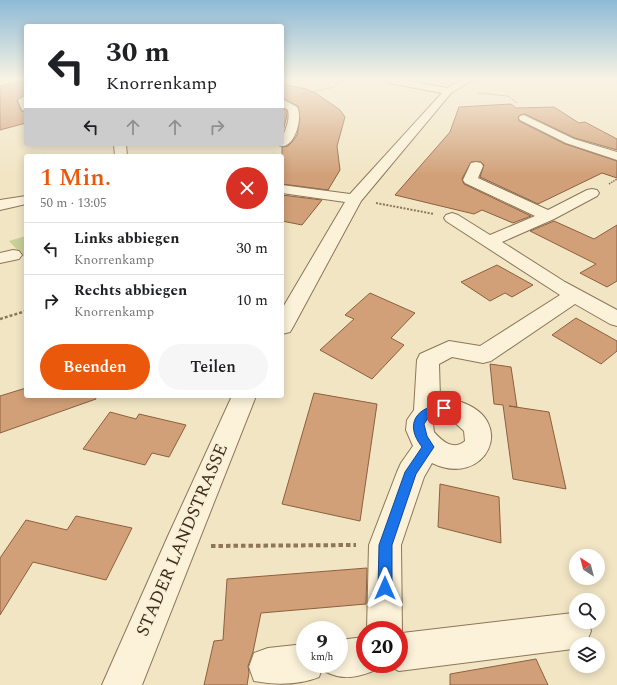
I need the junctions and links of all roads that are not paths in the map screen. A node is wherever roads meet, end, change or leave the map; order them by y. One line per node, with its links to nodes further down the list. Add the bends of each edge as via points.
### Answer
1 (295, 112): 4 (street, via 296,118 291,135)
2 (430, 112): 9 (street)
3 (524, 118): 5 (street, via 570,141)
4 (284, 141)
5 (617, 156)
6 (476, 166): 12 (street, via 470,180)
7 (284, 189): 9 (street)
8 (592, 193): 12 (street)
9 (354, 199): 17 (street)
10 (24, 200): 11 (street)
11 (0, 205)
12 (548, 216): 14 (street)
13 (452, 218): 14 (street)
14 (489, 242): 15 (street)
15 (574, 295): 16 (street); 19 (street, via 482,355 449,349 428,360)
16 (617, 319)
17 (284, 323)
18 (243, 398): 26 (street, STADER LANDSTRASSE)
19 (426, 412): 20 (street, via 421,417 419,432); 20 (street, via 444,408 463,413 474,423 479,435 474,450 467,455 447,456)
20 (428, 447): 21 (street, via 411,472 385,545)
21 (385, 621)
22 (573, 631): 23 (street)
23 (408, 651)
24 (296, 664): 25 (street)
25 (268, 667)
26 (122, 685)

